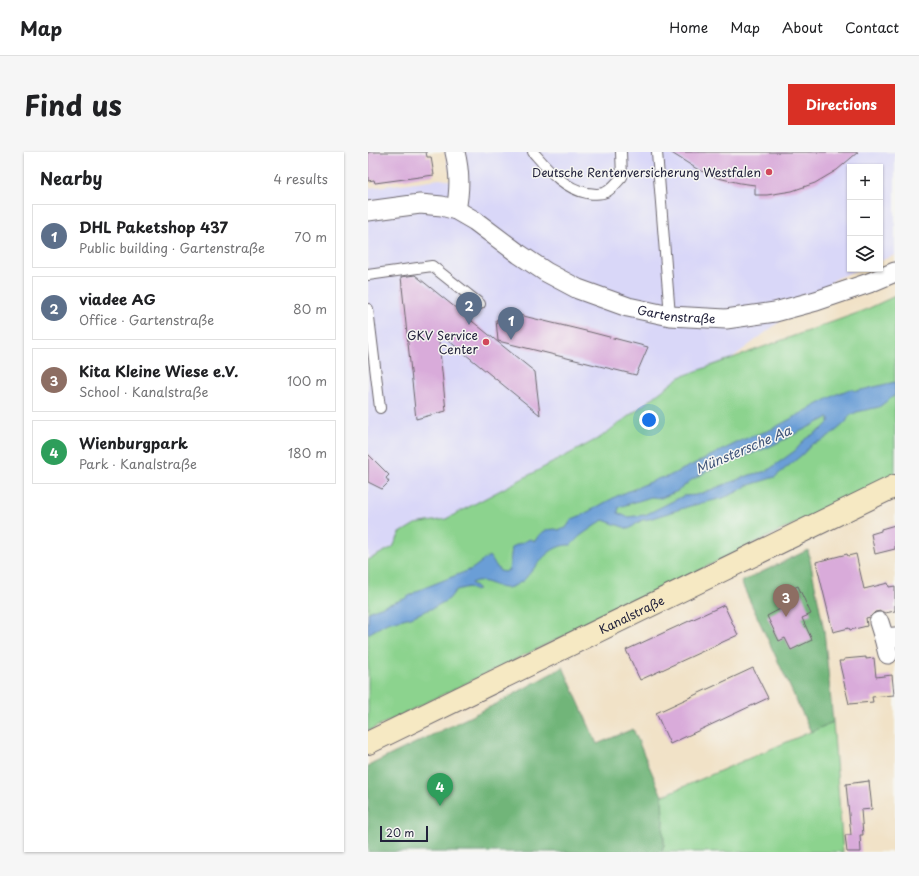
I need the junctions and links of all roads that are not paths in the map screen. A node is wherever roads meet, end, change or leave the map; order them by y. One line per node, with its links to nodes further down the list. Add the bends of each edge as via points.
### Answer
1 (455, 152): 5 (street, via 459,169)
2 (533, 152): 3 (lane, via 560,181 571,188 598,194 610,189 622,178)
3 (621, 152)
4 (657, 152): 11 (lane)
5 (456, 210): 6 (street, Gartenstraße, via 420,204); 11 (street, Gartenstraße, via 475,221 518,254 578,289 628,307)
6 (368, 211)
7 (895, 272): 11 (street, Gartenstraße, via 816,301 775,312 726,319)
8 (368, 275): 9 (lane, via 432,266)
9 (480, 304)
10 (368, 309): 12 (lane)
11 (670, 316)
12 (370, 347): 13 (lane)
13 (373, 392): 14 (lane)
14 (380, 408)
15 (895, 486): 16 (main road, Kanalstraße)
16 (368, 743)

